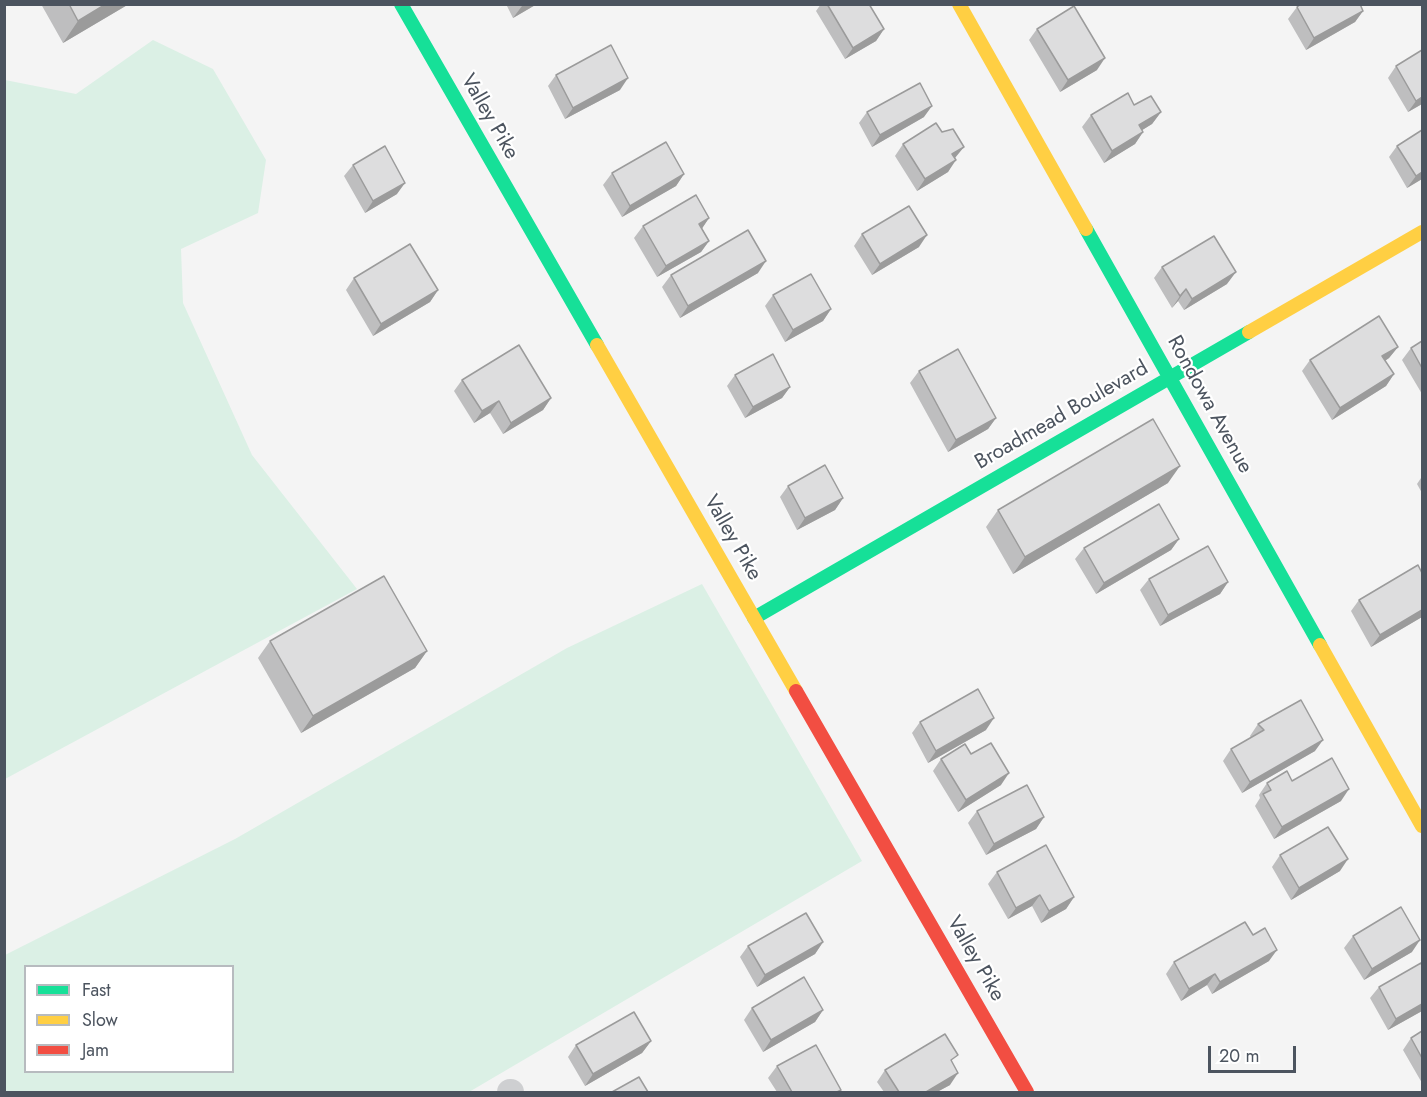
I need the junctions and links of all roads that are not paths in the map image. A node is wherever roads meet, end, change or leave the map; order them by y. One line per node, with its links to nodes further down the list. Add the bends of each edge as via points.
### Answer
1 (401, 4): 5 (street, Valley Pike)
2 (959, 4): 4 (street, Rondowa Avenue)
3 (1422, 232): 4 (street, Broadmead Boulevard)
4 (1170, 378): 5 (street, Broadmead Boulevard); 6 (street, Rondowa Avenue)
5 (754, 618): 7 (street, Valley Pike)
6 (1422, 826)
7 (1027, 1092)

